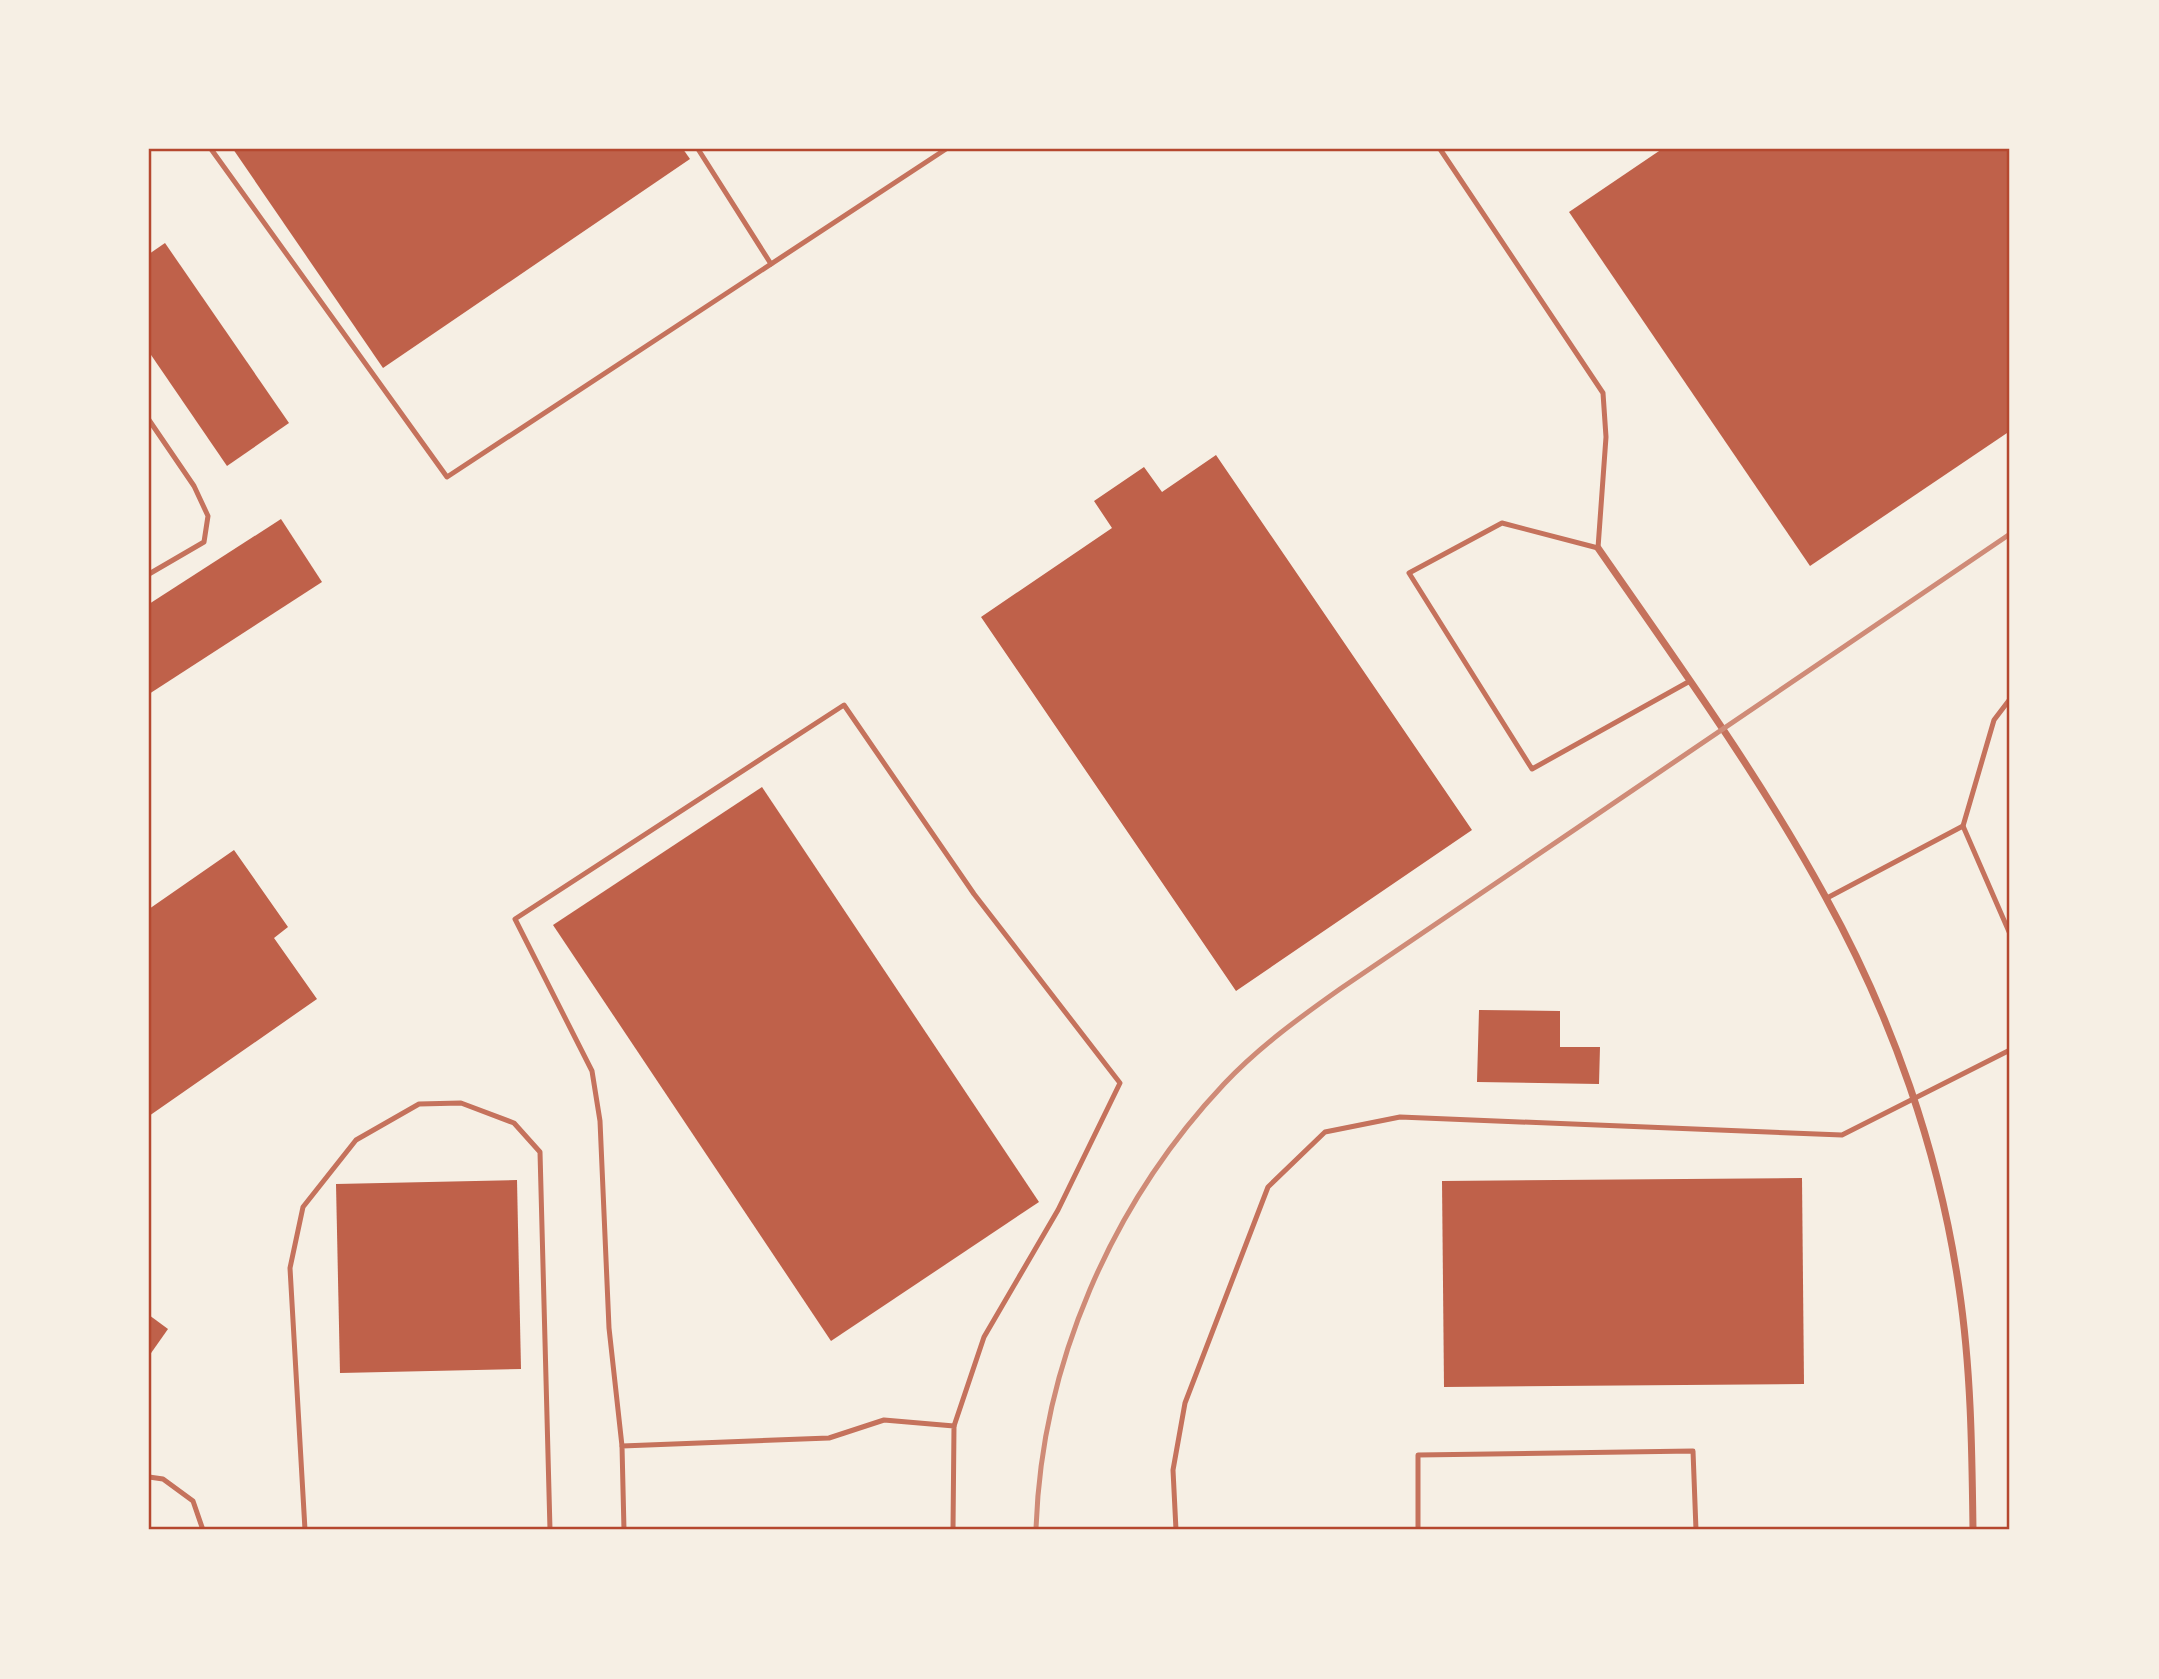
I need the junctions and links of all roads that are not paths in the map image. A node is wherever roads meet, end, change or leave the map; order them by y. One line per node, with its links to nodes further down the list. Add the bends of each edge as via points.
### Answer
1 (211, 149): 5 (lane, via 447,477)
2 (698, 149): 5 (lane)
3 (946, 149): 5 (lane)
4 (1440, 149): 7 (lane, via 1603,393 1606,437)
5 (771, 264)
6 (149, 420): 8 (lane, via 194,486 208,516 204,542)
7 (1598, 548): 9 (street); 9 (lane, via 1502,523 1409,573 1532,769)
8 (149, 573)
9 (1690, 681): 12 (street)
10 (2010, 699): 11 (lane, via 1994,720)
11 (1963, 826): 12 (lane); 13 (lane)
12 (1826, 898): 15 (street, via 1889,1028)
13 (2010, 934)
14 (2010, 1050): 15 (lane)
15 (1914, 1099): 24 (lane, via 1842,1135 1401,1117 1325,1132 1268,1187 1185,1403 1173,1470); 27 (street, via 1959,1285 1971,1407)
16 (954, 1426): 17 (lane, via 884,1420 829,1438); 17 (lane, via 985,1336 1058,1210 1120,1083 974,894 844,705 515,919 592,1071 600,1121 609,1328); 23 (lane)
17 (622, 1446): 22 (lane)
18 (149, 1477): 19 (lane, via 163,1479 194,1501)
19 (203, 1530)
20 (305, 1530): 21 (lane, via 290,1268 303,1207 356,1140 419,1104 461,1103 514,1123 540,1152)
21 (550, 1530)
22 (624, 1530)
23 (953, 1530)
24 (1176, 1530)
25 (1418, 1530): 26 (lane, via 1418,1455 1693,1451)
26 (1696, 1530)
27 (1973, 1530)

